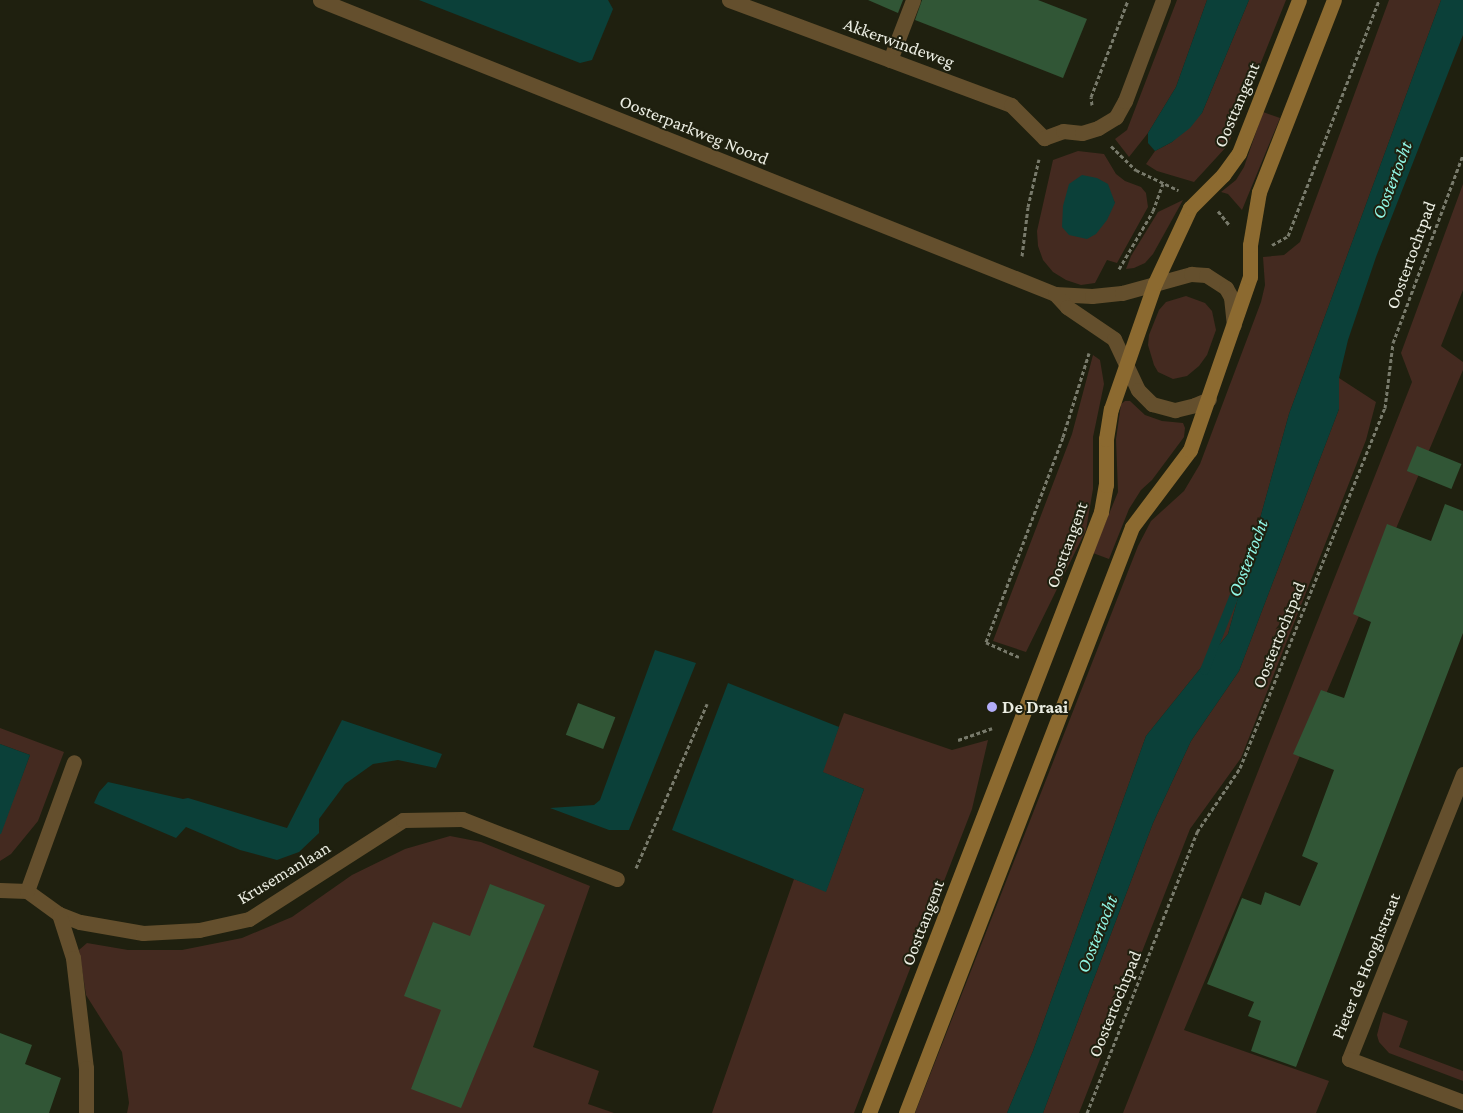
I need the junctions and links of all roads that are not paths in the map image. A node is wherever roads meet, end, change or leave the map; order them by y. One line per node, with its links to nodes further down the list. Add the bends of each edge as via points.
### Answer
1 (320, 0): 9 (street, Oosterparkweg Noord)
2 (729, 0): 7 (street, Akkerwindeweg)
3 (913, 0): 7 (street)
4 (1163, 0): 7 (street, Akkerwindeweg, via 1122,110 1116,118 1082,133 1064,131 1044,138 1011,105)
5 (1300, 0): 8 (main road, Oosttangent, via 1239,153 1190,208)
6 (1334, 0): 10 (main road, via 1259,192 1250,245 1250,277)
7 (890, 60)
8 (1155, 283): 9 (street, Oosterparkweg Noord, via 1122,293 1092,296); 10 (street, Oosterparkweg Noord, via 1191,274 1216,280 1232,297); 11 (main road, Oosttangent)
9 (1055, 294): 11 (street, Oosterparkweg Noord, via 1067,307 1114,339)
10 (1235, 326): 12 (main road)
11 (1127, 362): 12 (street, Oosterparkweg Noord, via 1138,390 1152,404 1175,410); 21 (main road, Oosttangent, via 1111,409 1101,512)
12 (1209, 399): 22 (main road, via 1190,450 1132,527)
13 (74, 762): 17 (street)
14 (1463, 774): 19 (street, Pieter de Hooghstraat, via 1349,1058)
15 (617, 879): 18 (street, Krusemanlaan, via 462,819 403,820 249,919 199,930 143,933 80,922)
16 (0, 890): 17 (street)
17 (27, 891): 18 (street, Krusemanlaan)
18 (58, 914): 20 (street, via 73,958 86,1068)
19 (1463, 1102)
20 (86, 1113)
21 (869, 1113)
22 (906, 1113)

